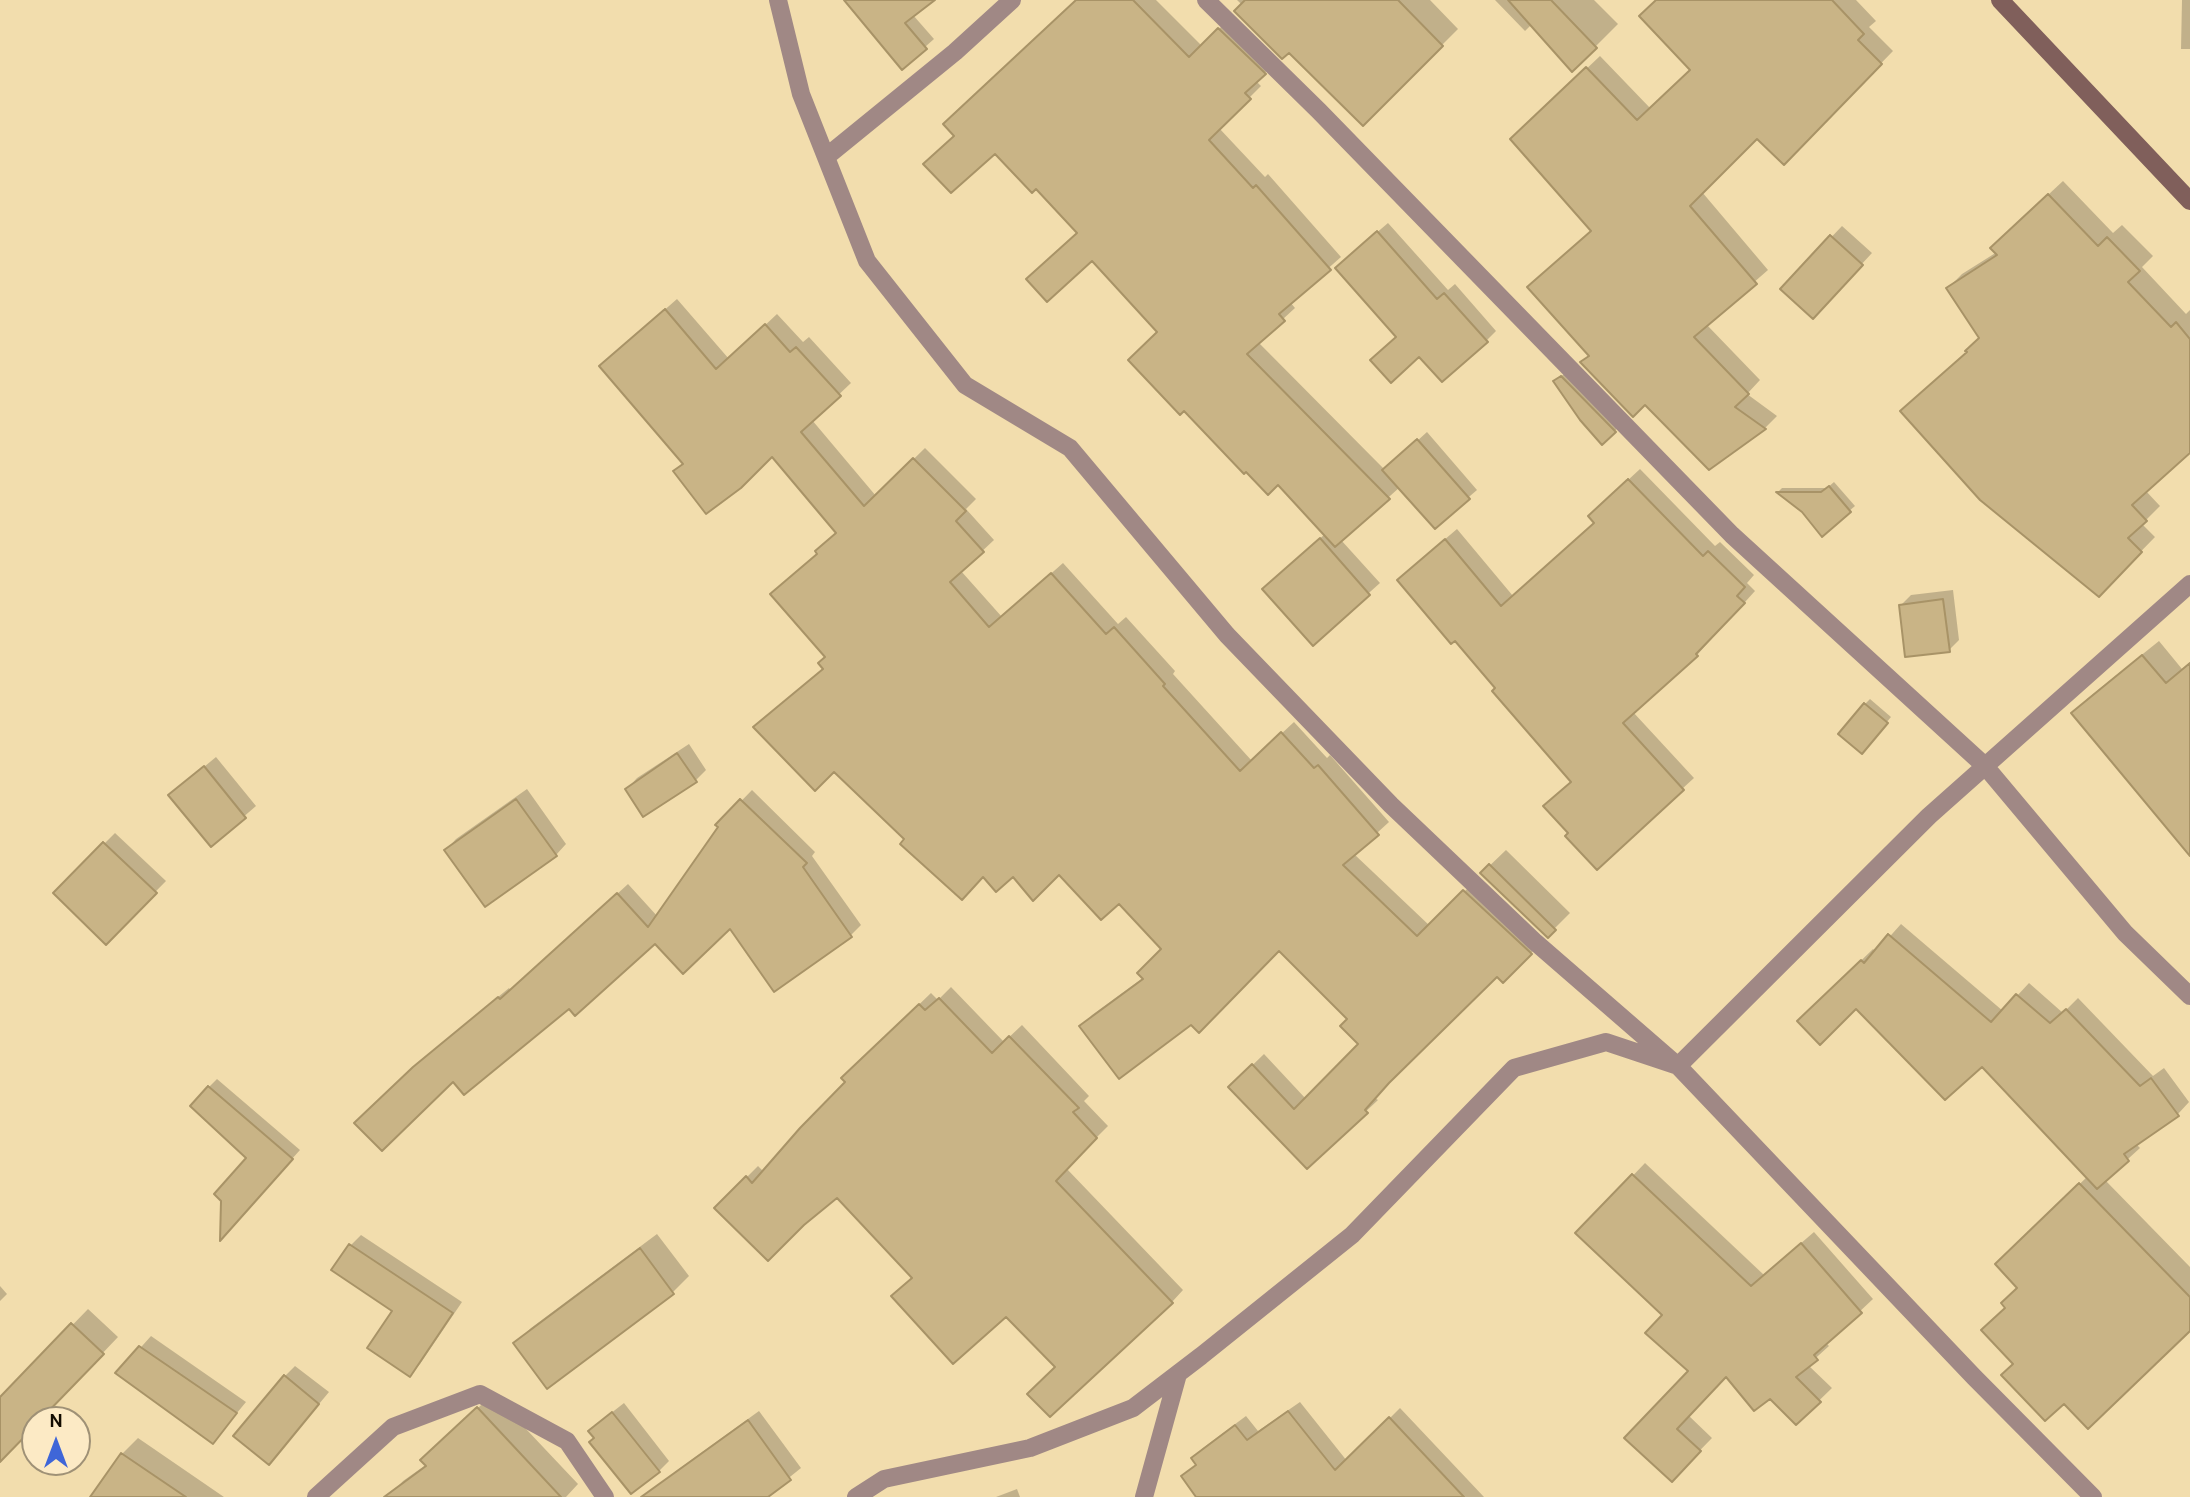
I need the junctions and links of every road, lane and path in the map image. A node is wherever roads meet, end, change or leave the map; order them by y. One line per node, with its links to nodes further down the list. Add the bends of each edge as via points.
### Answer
1 (778, 0): 5 (street, via 801,94)
2 (1012, 0): 5 (street)
3 (1206, 0): 8 (street, via 1732,535)
4 (2000, 0): 6 (street)
5 (826, 157): 10 (street, via 867,261 965,385 1070,448 1227,635 1391,805 1534,941)
6 (2190, 201)
7 (2190, 584): 8 (street)
8 (1985, 766): 9 (street, via 2125,933); 10 (street)
9 (2190, 996)
10 (1678, 1066): 11 (street, via 1606,1042 1514,1068 1352,1235); 16 (street)
11 (1178, 1374): 14 (street, via 1133,1408 1043,1443 884,1479); 15 (street)
12 (316, 1497): 13 (street, via 393,1427 480,1394 567,1441)
13 (605, 1497)
14 (856, 1497)
15 (1144, 1497)
16 (2093, 1497)

